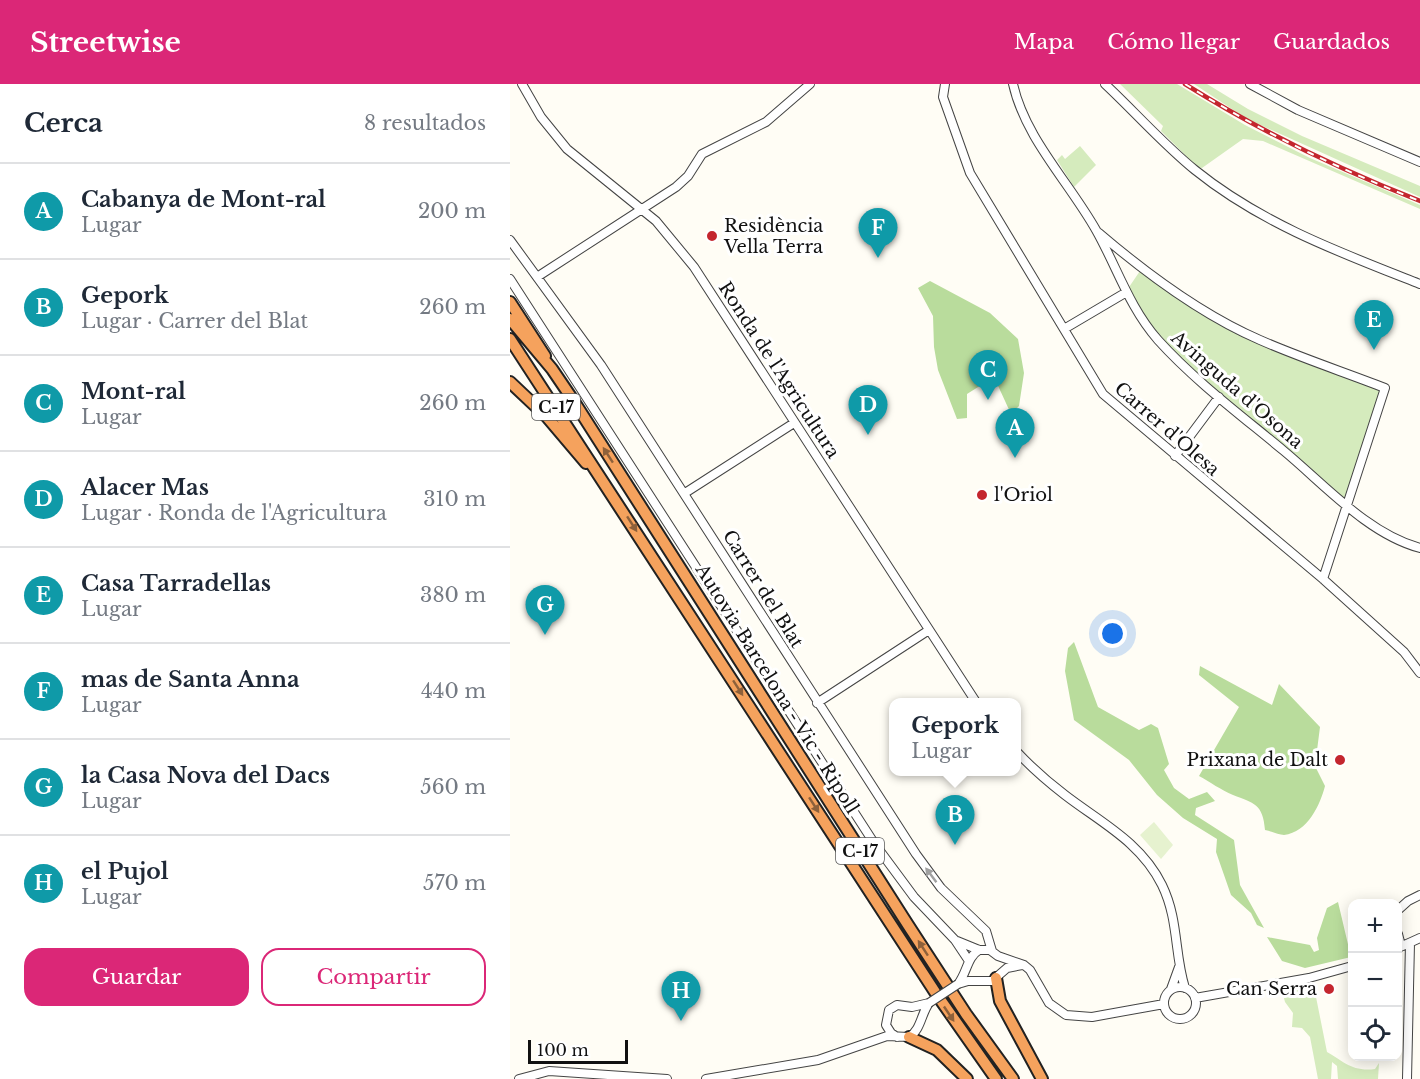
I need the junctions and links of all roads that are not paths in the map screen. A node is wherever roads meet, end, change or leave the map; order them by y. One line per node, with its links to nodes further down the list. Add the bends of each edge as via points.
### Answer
1 (522, 84): 9 (street, Ronda de l'Agricultura, via 541,117 567,149)
2 (810, 84): 7 (street)
3 (945, 84): 18 (street, Carrer d'Olesa, via 943,97 970,173)
4 (1013, 84): 10 (street, Avinguda d'Osona, via 1027,122)
5 (1105, 84): 14 (street, via 1195,170 1251,208 1317,243)
6 (1250, 84): 8 (street, via 1298,110)
7 (798, 88): 9 (street, via 766,122 702,154 683,181)
8 (1420, 162)
9 (640, 209): 12 (street); 23 (street, Ronda de l'Agricultura, via 665,230 694,267)
10 (1096, 230): 15 (street, Avinguda d'Osona); 27 (street, via 1206,312 1258,339 1385,388)
11 (510, 240): 12 (street, Carrer del Blat)
12 (537, 277): 26 (street, Carrer del Blat, via 602,365)
13 (510, 279): 37 (street, via 874,843 914,897)
14 (1420, 284)
15 (1125, 292): 18 (street); 22 (street, Avinguda d'Osona, via 1158,340)
16 (510, 302): 20 (highway)
17 (510, 319): 20 (highway, Autovia Barcelona - Vic - Ripoll / C-17)
18 (1064, 329): 24 (street, Carrer d'Olesa, via 1103,394)
19 (510, 339): 25 (highway, Autovia Barcelona - Vic - Ripoll / C-17)
20 (552, 369): 63 (highway, Autovia Barcelona - Vic - Ripoll / C-17, one-way to 20, via 901,915)
21 (510, 382): 25 (highway, via 547,417 587,465)
22 (1219, 397): 24 (street); 27 (street, Avinguda d'Osona)
23 (794, 423): 26 (street); 30 (street, Ronda de l'Agricultura)
24 (1175, 456): 29 (street, Carrer d'Olesa)
25 (601, 475): 62 (highway, Autovia Barcelona - Vic - Ripoll / C-17, one-way to 62, via 934,992)
26 (685, 493): 33 (street, Carrer del Blat)
27 (1347, 504): 28 (street, Avinguda d'Osona, via 1404,544); 29 (street)
28 (1420, 548)
29 (1323, 579): 31 (street, Carrer d'Olesa, via 1404,652)
30 (929, 630): 32 (street, Ronda de l'Agricultura); 33 (street)
31 (1420, 673)
32 (973, 698)
33 (817, 703): 40 (street, Carrer del Blat, one-way to 33, via 986,931 941,888 915,854)
34 (1021, 755): 43 (street, via 1065,795 1132,844 1147,861 1162,885 1176,924)
35 (1420, 896): 36 (street)
36 (1402, 906)
37 (955, 940): 39 (street); 41 (street)
38 (1416, 942): 65 (street)
39 (979, 950): 40 (street); 41 (street)
40 (995, 954): 42 (street); 45 (street)
41 (969, 964): 46 (street); 47 (street)
42 (1024, 965): 45 (street, via 1010,966); 52 (street, via 1048,1003 1074,1017)
43 (1179, 967): 48 (street); 49 (street)
44 (1348, 967): 50 (street)
45 (998, 975): 46 (street, via 987,982); 64 (highway, via 1000,1001)
46 (977, 980): 47 (street)
47 (958, 984): 51 (street, bridge)
48 (1185, 988): 49 (street); 50 (street)
49 (1171, 989): 52 (street)
50 (1195, 998): 52 (street, via 1194,1009 1183,1018 1168,1014)
51 (929, 1003): 53 (street); 54 (street)
52 (1164, 1004)
53 (912, 1007): 54 (street); 55 (street, via 893,1007)
54 (920, 1019): 56 (street, via 917,1030)
55 (886, 1025): 56 (street, via 891,1033); 57 (street)
56 (904, 1037): 57 (street, via 887,1036); 61 (highway, via 937,1050)
57 (868, 1042): 60 (street, via 818,1060)
58 (519, 1079): 59 (street, via 549,1071)
59 (667, 1079)
60 (706, 1079)
61 (967, 1079)
62 (996, 1079)
63 (1013, 1079)
64 (1042, 1079)
65 (1407, 1079)

